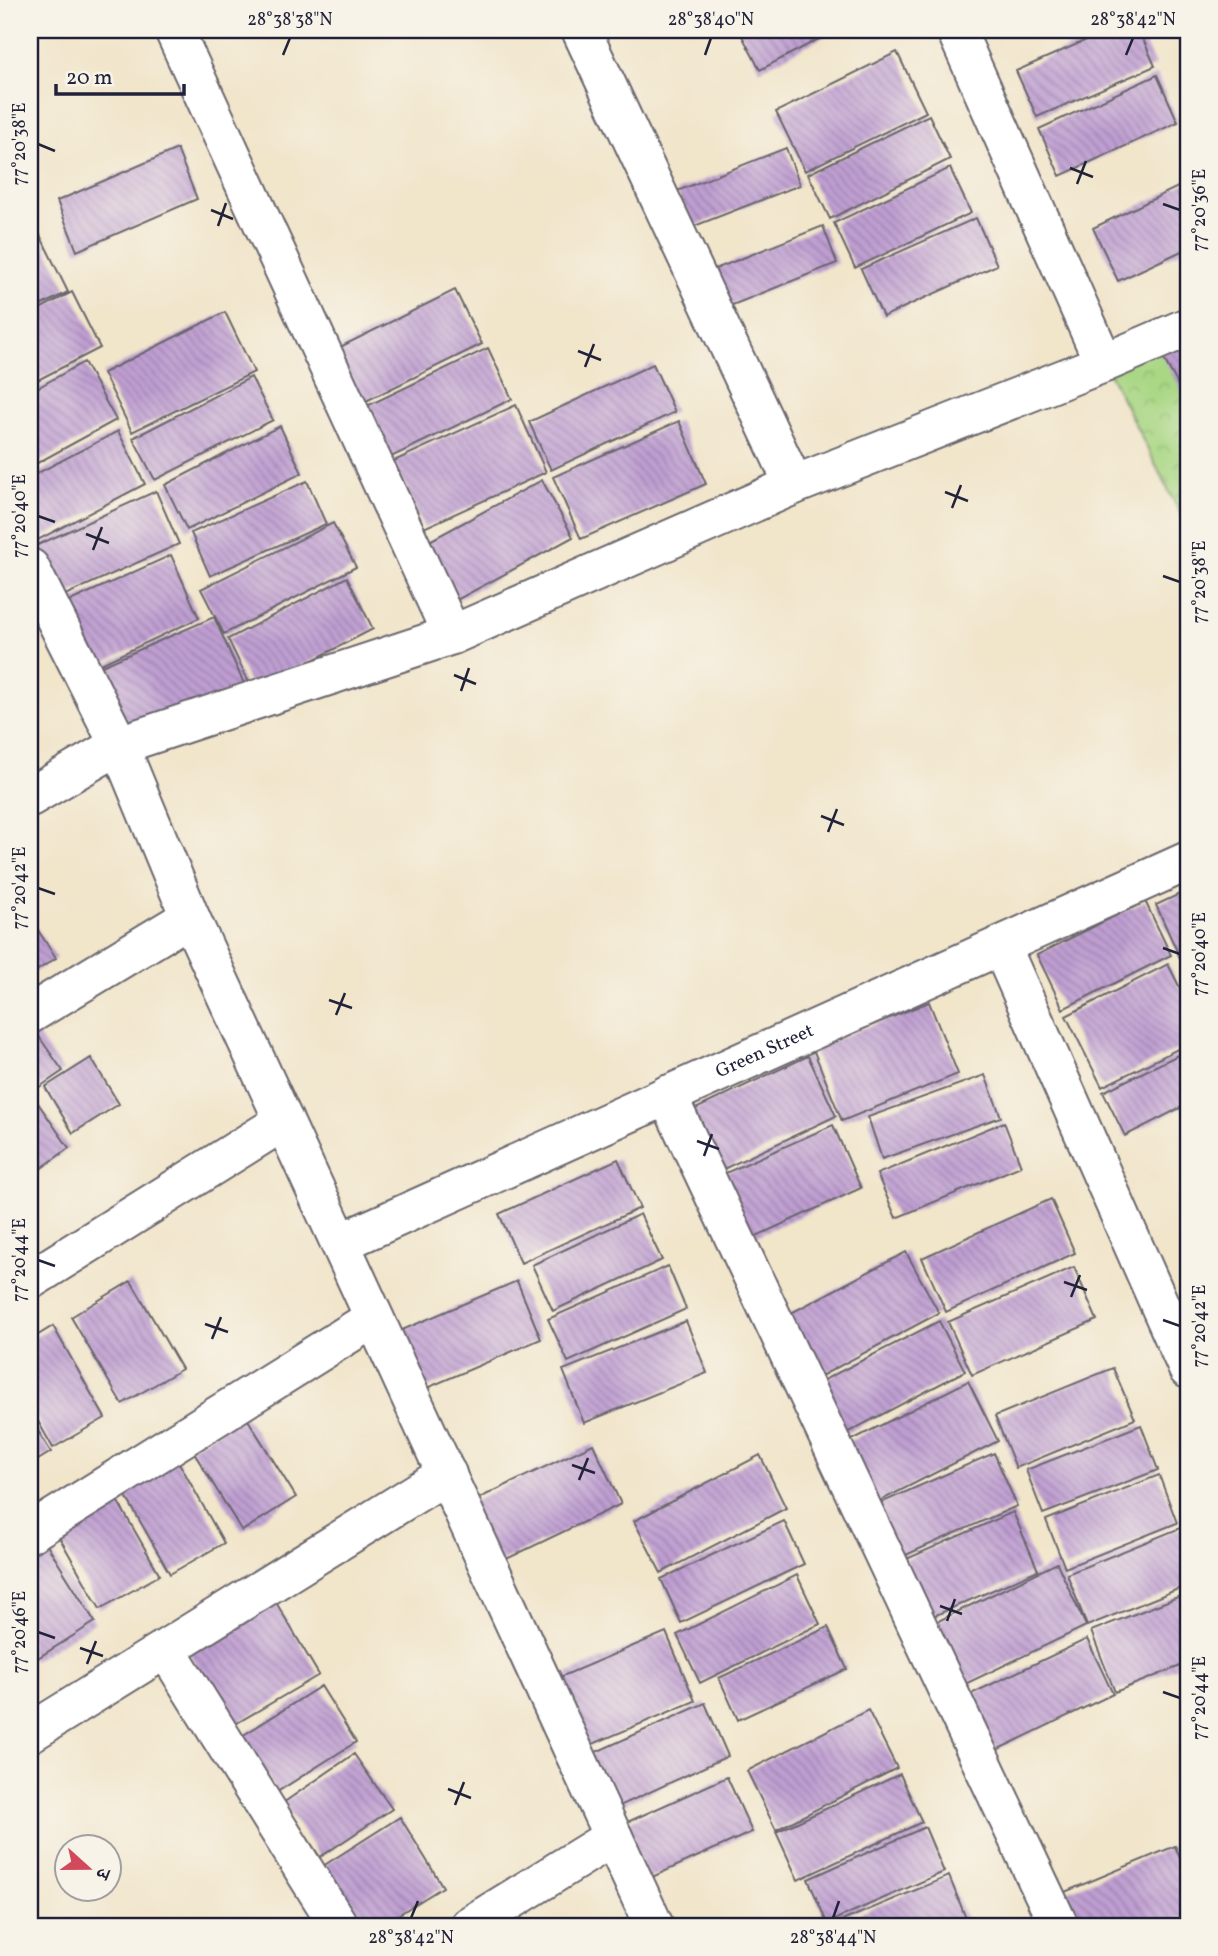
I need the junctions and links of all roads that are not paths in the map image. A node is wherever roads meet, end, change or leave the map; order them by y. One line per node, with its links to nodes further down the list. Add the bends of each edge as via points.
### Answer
1 (174, 30): 8 (street)
2 (581, 30): 6 (street)
3 (956, 30): 5 (street)
4 (1188, 327): 5 (street)
5 (1104, 363): 6 (street)
6 (794, 485): 8 (street)
7 (34, 589): 9 (street)
8 (452, 635): 9 (street)
9 (119, 745): 10 (street); 12 (street)
10 (30, 797)
11 (1188, 862): 13 (street, Green Street)
12 (190, 917): 14 (street); 16 (street)
13 (1001, 946): 15 (street, Green Street); 20 (street)
14 (30, 1014)
15 (667, 1095): 17 (street, Green Street); 29 (street)
16 (284, 1121): 17 (street); 18 (street)
17 (340, 1243): 19 (street)
18 (30, 1280)
19 (374, 1318): 21 (street); 22 (street)
20 (1188, 1369)
21 (446, 1474): 23 (street); 25 (street)
22 (30, 1532)
23 (166, 1649): 24 (street); 26 (street)
24 (30, 1733)
25 (613, 1837): 27 (street); 28 (street)
26 (339, 1926)
27 (469, 1926)
28 (654, 1926)
29 (1059, 1926)

